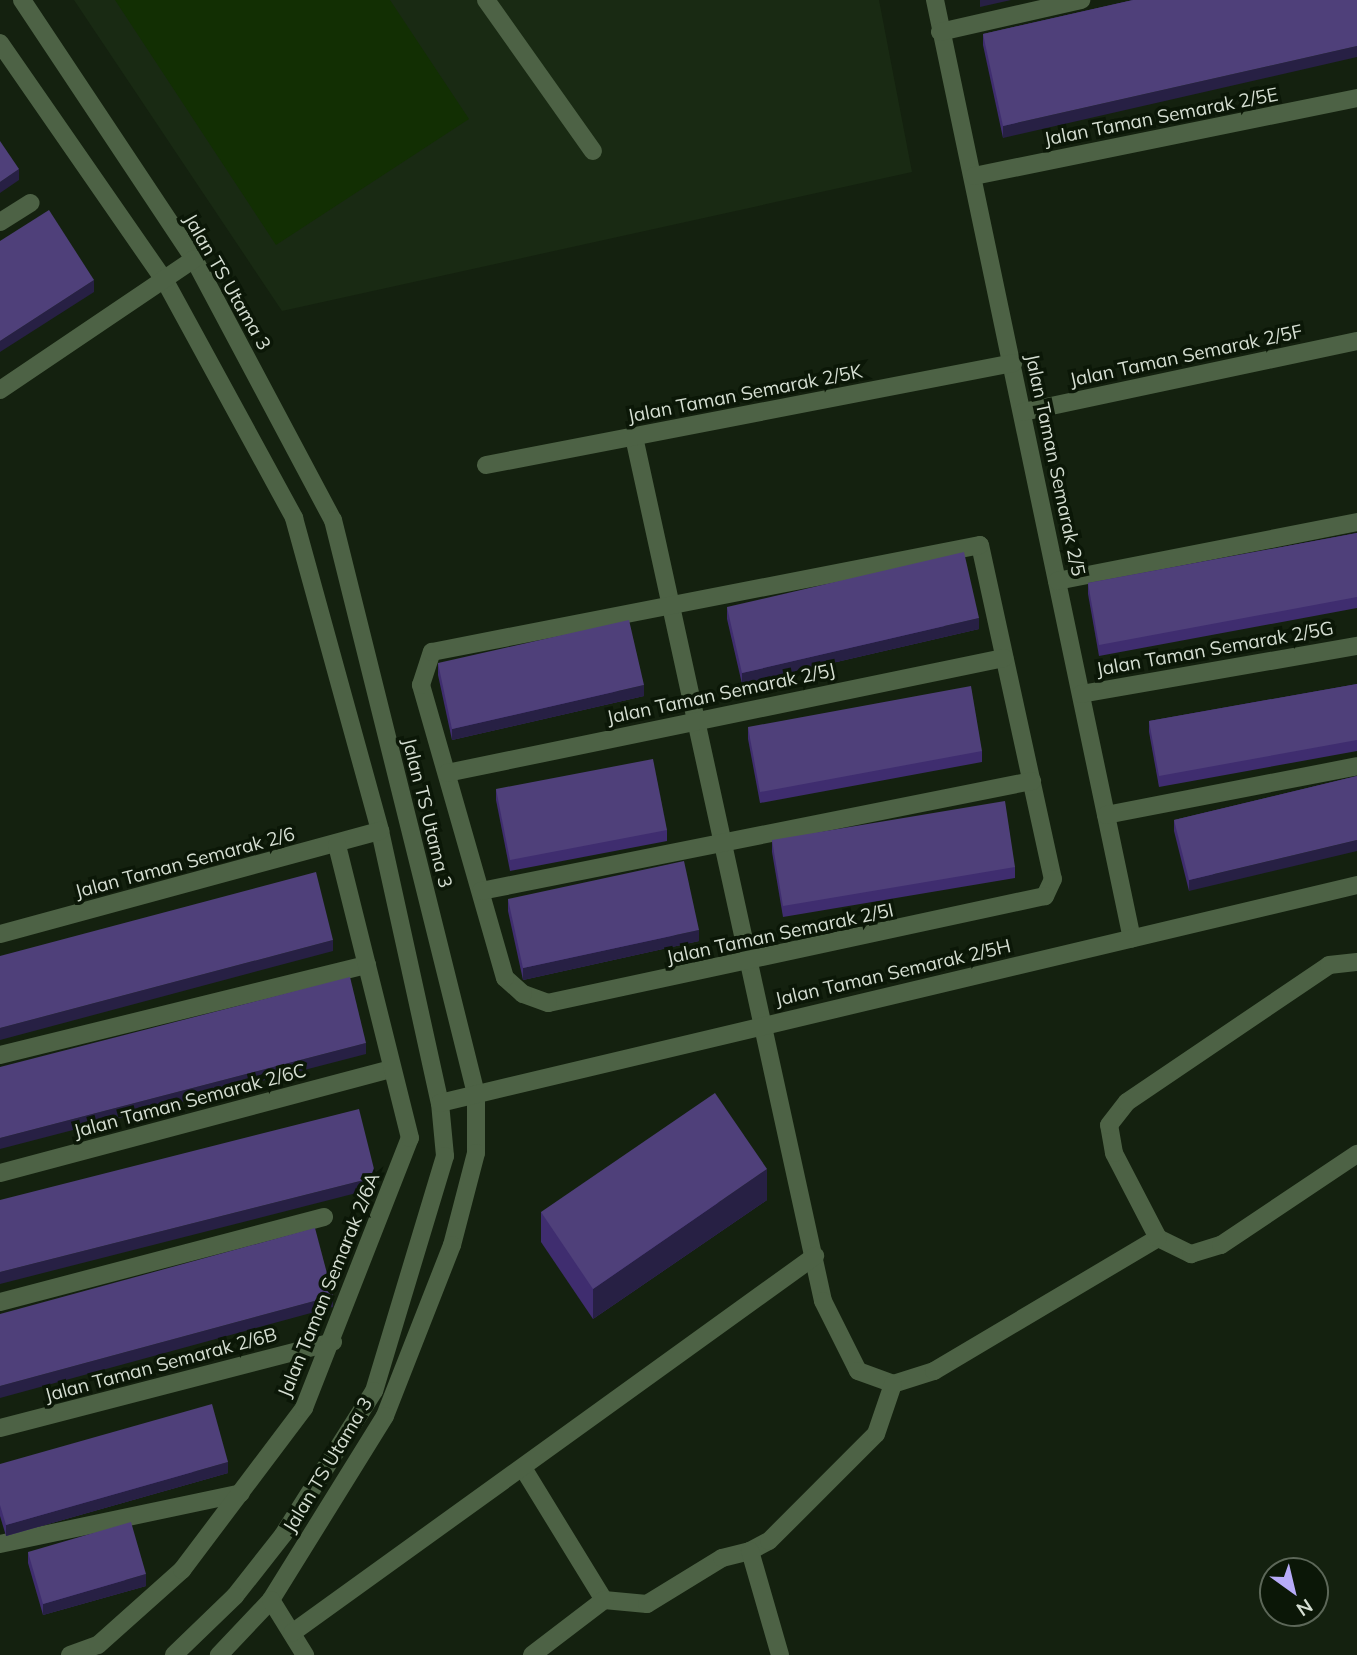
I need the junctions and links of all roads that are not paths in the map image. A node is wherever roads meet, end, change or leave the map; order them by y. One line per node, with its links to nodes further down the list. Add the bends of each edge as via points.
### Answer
1 (22, 0): 12 (street, Jalan TS Utama 3)
2 (486, 0): 8 (street)
3 (935, 0): 5 (street, Jalan Taman Semarak 2/5)
4 (1081, 0): 5 (street)
5 (940, 32): 9 (street, Jalan Taman Semarak 2/5)
6 (0, 43): 13 (street, Jalan TS Utama 3)
7 (1357, 98): 9 (street, Jalan Taman Semarak 2/5E)
8 (593, 152)
9 (974, 176): 15 (street, Jalan Taman Semarak 2/5)
10 (30, 202): 11 (street)
11 (0, 222)
12 (194, 259): 13 (street); 44 (street, Jalan TS Utama 3, via 333,520)
13 (165, 281): 16 (street); 31 (street, Jalan TS Utama 3, via 294,518)
14 (1357, 341): 17 (street, Jalan Taman Semarak 2/5F)
15 (1013, 363): 17 (street, Jalan Taman Semarak 2/5); 18 (street, Jalan Taman Semarak 2/5K)
16 (0, 390)
17 (1023, 412): 21 (street, Jalan Taman Semarak 2/5)
18 (634, 437): 19 (street, Jalan Taman Semarak 2/5K); 22 (street)
19 (486, 465)
20 (1357, 522): 21 (street)
21 (1058, 581): 25 (street, Jalan Taman Semarak 2/5)
22 (670, 604): 24 (street, via 975,544); 26 (street); 28 (street, via 432,652 421,685)
23 (1357, 646): 25 (street, Jalan Taman Semarak 2/5G)
24 (1004, 658): 26 (street, Jalan Taman Semarak 2/5J); 29 (street)
25 (1081, 694): 30 (street, Jalan Taman Semarak 2/5)
26 (696, 720): 28 (street, Jalan Taman Semarak 2/5J); 32 (street)
27 (1357, 766): 30 (street)
28 (447, 773): 35 (street)
29 (1032, 781): 32 (street); 38 (street, Jalan Taman Semarak 2/5I, via 1053,878 1045,896)
30 (1106, 815): 37 (street, Jalan Taman Semarak 2/5)
31 (380, 831): 33 (street, Jalan Taman Semarak 2/6); 45 (street, Jalan TS Utama 3)
32 (722, 841): 35 (street); 38 (street)
33 (337, 845): 36 (street, Jalan Taman Semarak 2/6); 40 (street, Jalan Taman Semarak 2/6A)
34 (1357, 885): 37 (street, Jalan Taman Semarak 2/5H)
35 (481, 891): 38 (street, Jalan Taman Semarak 2/5I, via 505,978 523,994 548,1003)
36 (0, 934)
37 (1132, 939): 41 (street, Jalan Taman Semarak 2/5H)
38 (749, 962): 41 (street)
39 (1357, 962): 49 (street, via 1329,965 1127,1102 1110,1125 1114,1153)
40 (367, 965): 42 (street); 43 (street, Jalan Taman Semarak 2/6A)
41 (763, 1026): 44 (street, Jalan Taman Semarak 2/5H); 50 (street)
42 (0, 1055)
43 (391, 1069): 47 (street, Jalan Taman Semarak 2/6C); 52 (street, Jalan Taman Semarak 2/6A, via 410,1138)
44 (475, 1094): 45 (street, Jalan Taman Semarak 2/5H); 59 (street, Jalan TS Utama 3, via 476,1153 452,1245 385,1416)
45 (440, 1102): 63 (street, Jalan TS Utama 3, via 445,1156 374,1391 283,1535 235,1597)
46 (1357, 1154): 49 (street, via 1221,1245 1191,1254)
47 (0, 1173)
48 (324, 1217): 51 (street)
49 (1158, 1238): 53 (street, via 934,1371)
50 (816, 1256): 53 (street, via 823,1301 859,1371); 55 (street)
51 (0, 1302)
52 (333, 1342): 54 (street, Jalan Taman Semarak 2/6B); 56 (street, Jalan Taman Semarak 2/6A, via 304,1408)
53 (893, 1384): 58 (street, via 876,1434 769,1541)
54 (0, 1428)
55 (523, 1468): 60 (street); 61 (street)
56 (241, 1493): 57 (street); 62 (street, Jalan Taman Semarak 2/6A, via 182,1570 97,1644)
57 (0, 1544)
58 (750, 1552): 60 (street, via 722,1558 647,1604); 67 (street)
59 (271, 1600): 61 (street); 64 (street, Jalan TS Utama 3)
60 (604, 1600): 66 (street)
61 (292, 1633): 65 (street)
62 (70, 1655)
63 (174, 1655)
64 (219, 1655)
65 (305, 1655)
66 (532, 1655)
67 (780, 1655)

